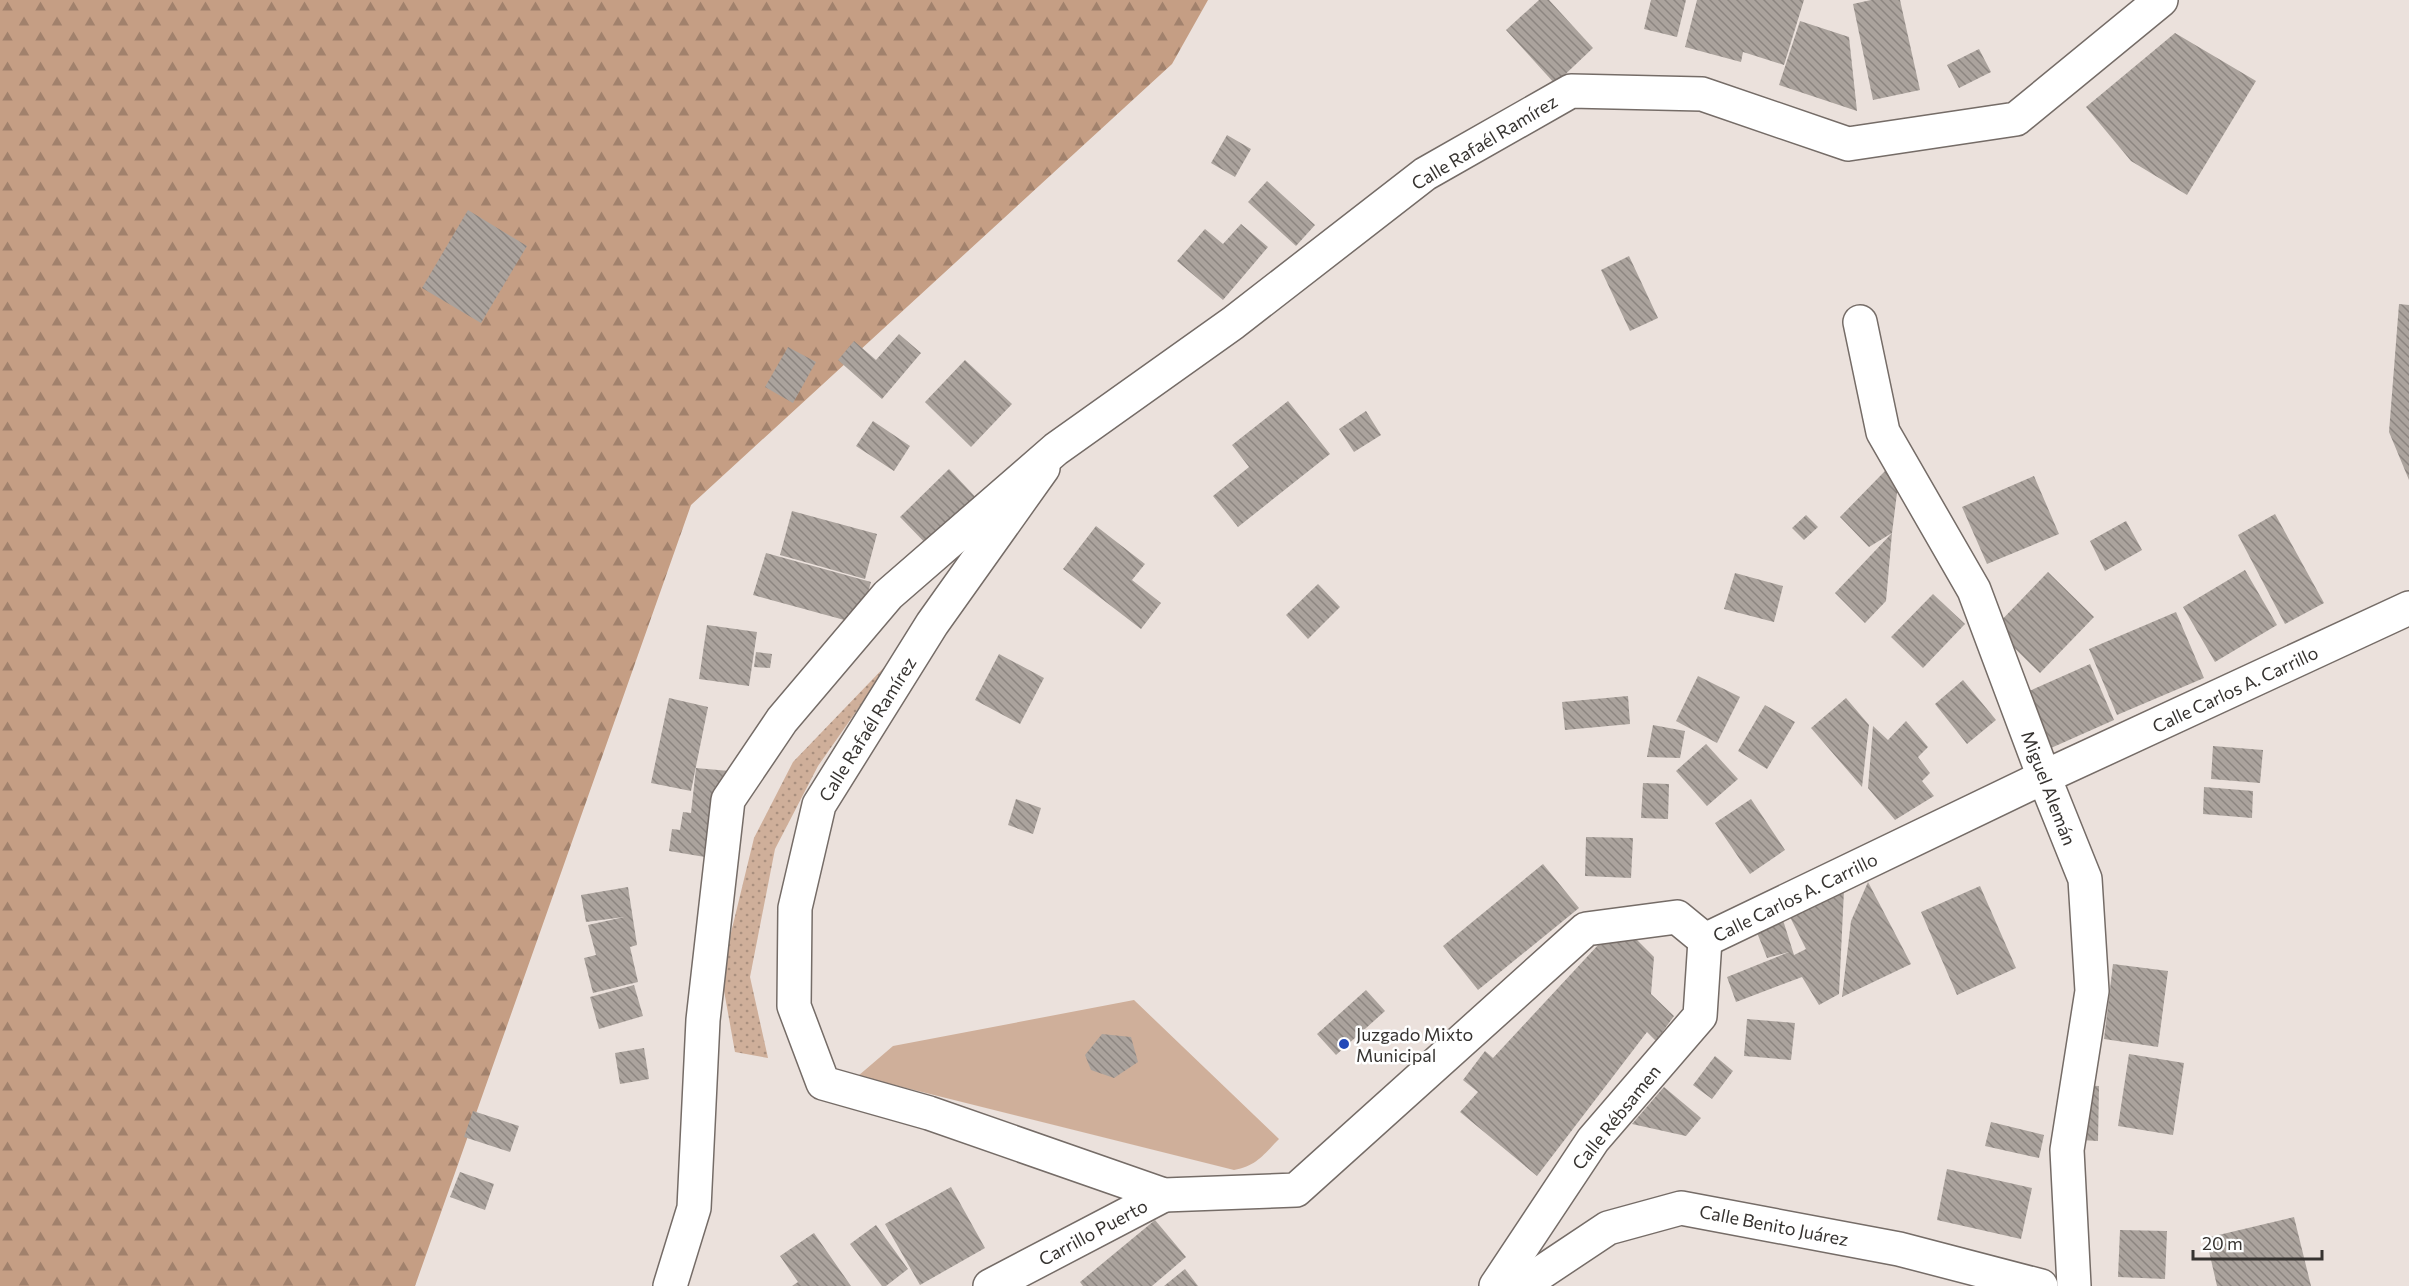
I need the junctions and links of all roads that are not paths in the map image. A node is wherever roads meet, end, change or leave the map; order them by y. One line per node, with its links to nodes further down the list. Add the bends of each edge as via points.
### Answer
1 (2161, 0): 3 (street, Calle Rafaél Ramírez, via 2016,118 1982,124 1848,144 1702,94 1571,90 1425,174 1233,323)
2 (1860, 322): 5 (street, Miguel Alemán, via 1883,432 1974,590)
3 (1056, 449): 7 (street, Calle Rafaél Ramírez, via 932,624 819,804 795,908 794,1006 823,1083 929,1113); 8 (street, Calle Rafaél Ramírez, via 888,595 782,720 728,800 703,1020 694,1208)
4 (2409, 608): 5 (street, Calle Carlos A. Carrillo)
5 (2044, 777): 6 (street, Calle Carlos A. Carrillo); 13 (street, Miguel Alemán, via 2085,879 2092,991 2067,1150)
6 (1705, 940): 7 (street, Calle Carlos A. Carrillo, via 1677,917 1586,929 1296,1190); 10 (street, Calle Rébsamen, via 1700,1016 1593,1140)
7 (1164, 1195): 9 (street, Carrillo Puerto)
8 (670, 1286)
9 (990, 1286)
10 (1496, 1286)
11 (1521, 1286): 12 (street, Calle Benito Juárez, via 1608,1228 1681,1208 1899,1249)
12 (2041, 1286)
13 (2074, 1286)

